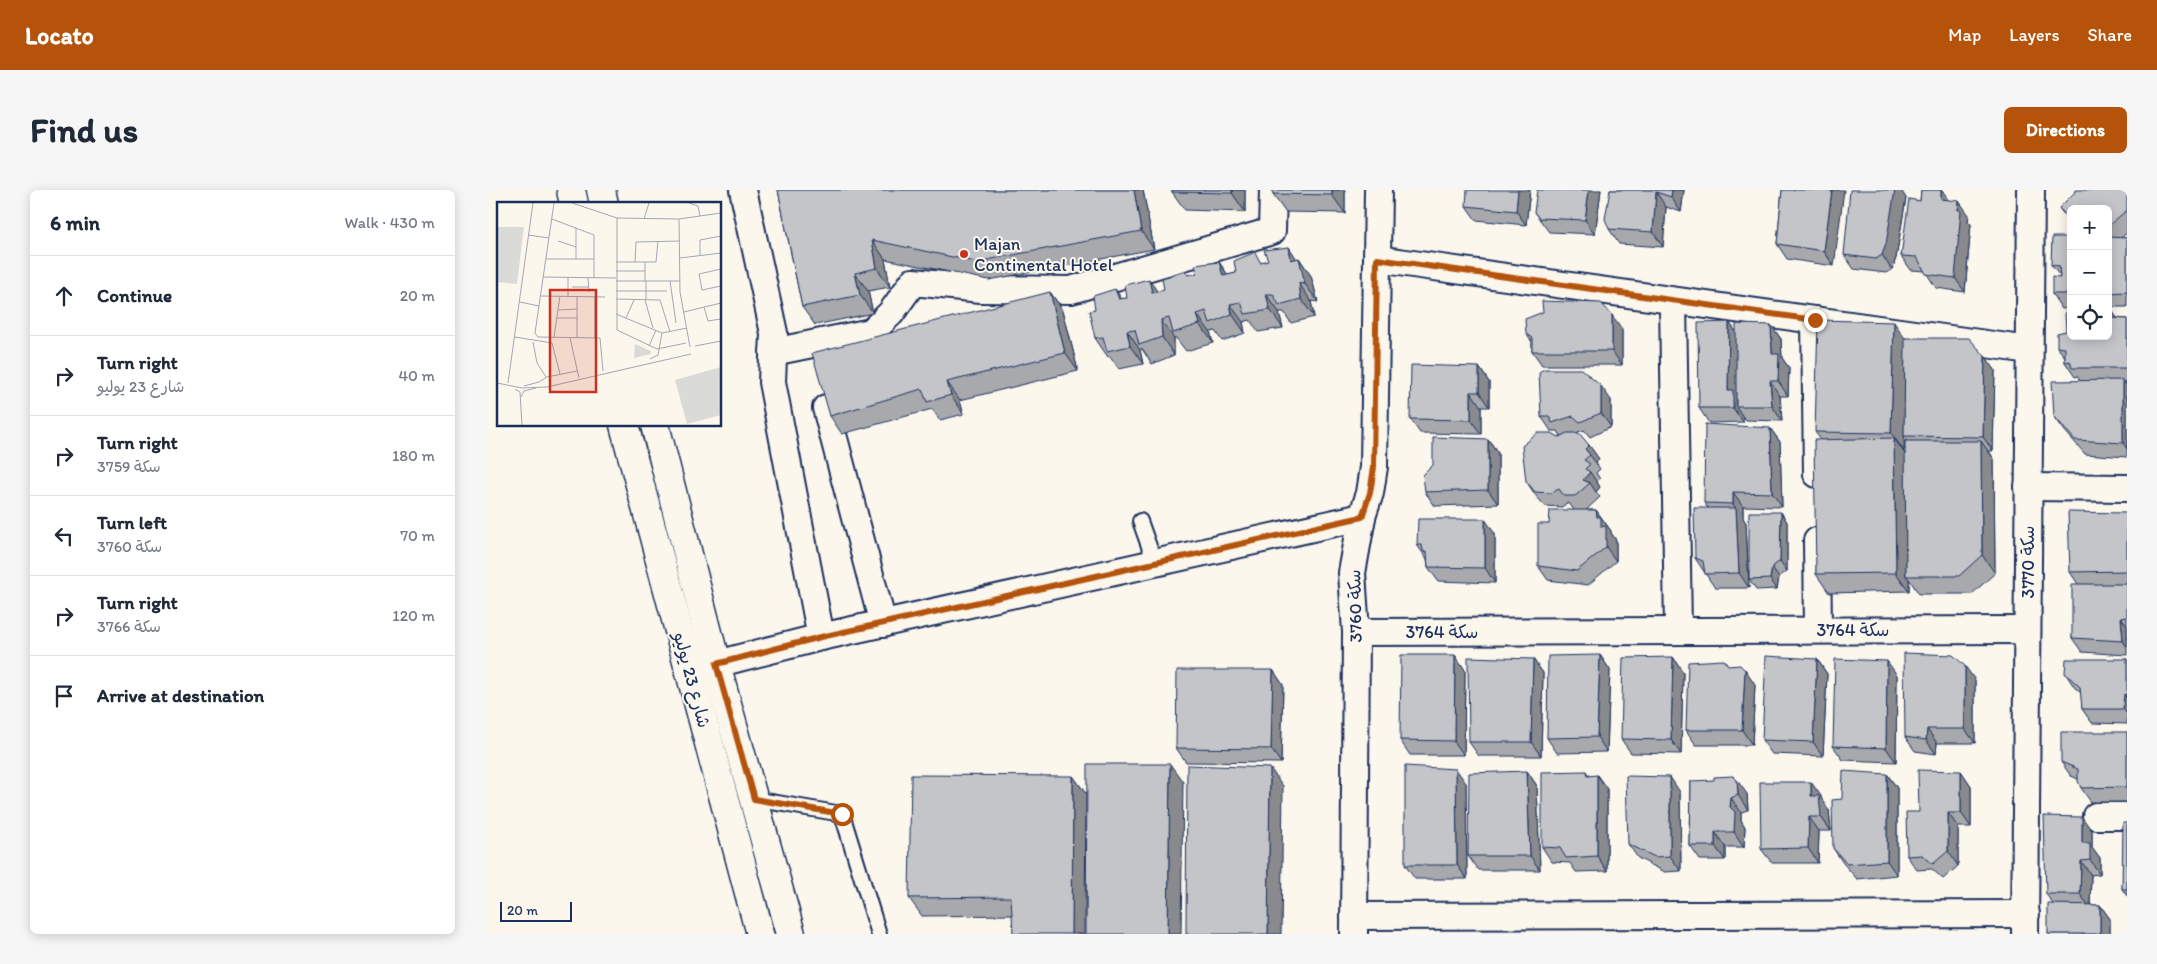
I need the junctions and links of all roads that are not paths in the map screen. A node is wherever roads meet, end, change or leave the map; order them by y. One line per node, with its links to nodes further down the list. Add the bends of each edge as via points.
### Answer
1 (743, 190): 9 (street, via 774,333)
2 (1273, 190): 9 (street, via 1272,231 1071,290 981,289 913,282 891,313 871,332)
3 (1378, 190): 5 (street, سكة 3760)
4 (2031, 190): 8 (street, سكة 3770)
5 (1377, 259): 6 (street); 15 (street, سكة 3760, via 1374,467)
6 (1673, 301): 7 (street); 19 (street)
7 (1815, 320): 8 (street); 20 (street)
8 (2029, 350): 13 (street, سكة 3770)
9 (773, 352): 23 (street, via 772,382)
10 (826, 408): 18 (street)
11 (623, 426): 30 (main road, شارع 23 يوليو)
12 (655, 426): 24 (main road, شارع 23 يوليو)
13 (2028, 488): 14 (street); 21 (street, سكة 3770)
14 (2127, 488)
15 (1362, 517): 17 (street); 22 (street, سكة 3760, via 1352,573)
16 (1140, 521): 17 (lane)
17 (1155, 563): 18 (street)
18 (883, 624): 23 (street)
19 (1678, 630): 20 (street, سكة 3764); 22 (street, سكة 3764)
20 (1818, 630): 21 (street, سكة 3764)
21 (2027, 630): 28 (street, سكة 3770)
22 (1356, 632): 29 (street, سكة 3760)
23 (821, 637): 24 (street)
24 (716, 664): 25 (main road, شارع 23 يوليو)
25 (754, 799): 31 (main road, شارع 23 يوليو); 32 (lane, via 842,814)
26 (2096, 816): 27 (street)
27 (2127, 816)
28 (2026, 924): 29 (street)
29 (1354, 925)
30 (760, 934)
31 (791, 934)
32 (879, 934)

